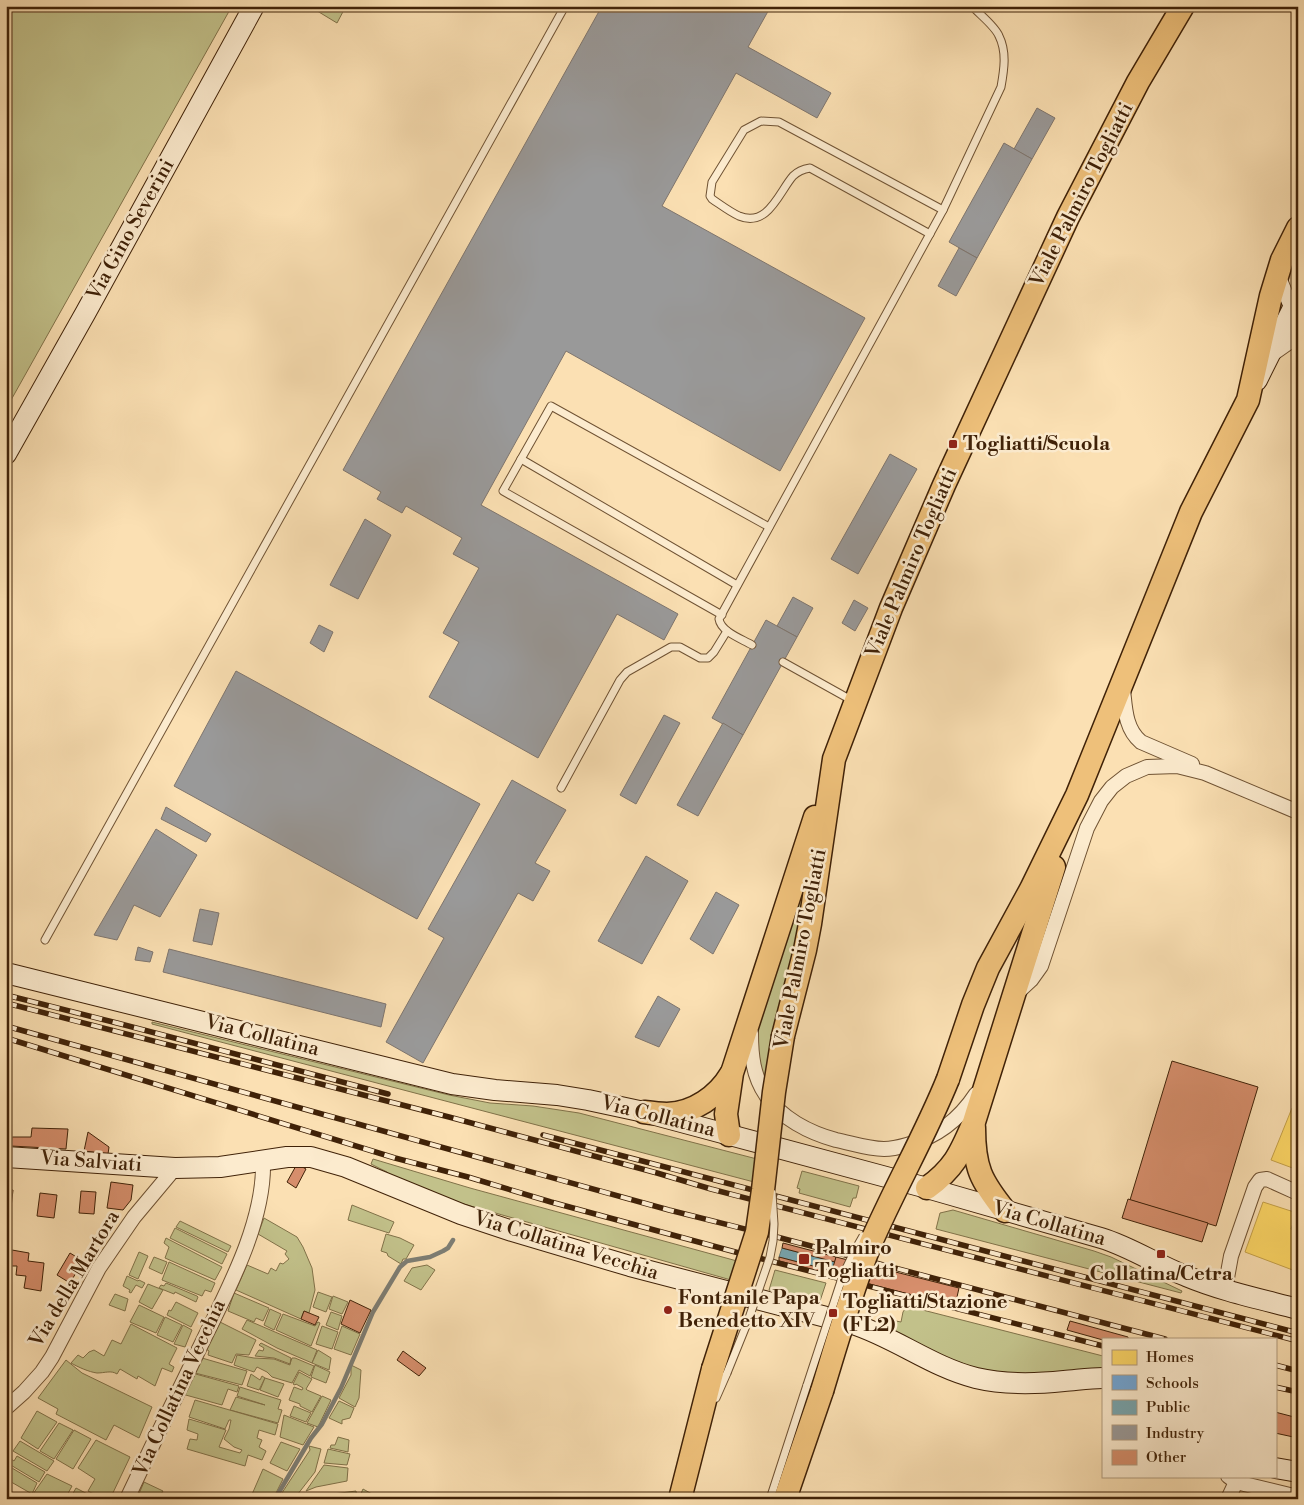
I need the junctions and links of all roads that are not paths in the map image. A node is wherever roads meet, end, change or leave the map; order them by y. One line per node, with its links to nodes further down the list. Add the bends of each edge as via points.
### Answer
1 (254, 6): 13 (street, Via Gino Severini)
2 (565, 6): 28 (lane)
3 (972, 6): 5 (lane, via 999,34 1005,66 1001,88)
4 (1180, 9): 22 (main road, Viale Palmiro Togliatti, via 1068,217 944,485)
5 (943, 210): 7 (lane); 7 (lane, via 774,121 761,121 744,130 712,182 712,200 740,216 754,218 770,209 794,175 810,168)
6 (1298, 229): 8 (main road)
7 (930, 234): 15 (lane)
8 (1278, 275): 9 (street, via 1286,296); 12 (main road)
9 (1296, 305): 11 (street)
10 (1298, 336): 11 (street)
11 (1269, 357): 12 (street)
12 (1248, 400): 21 (main road, via 1191,512)
13 (6, 454)
14 (521, 459): 15 (lane, via 551,406); 16 (lane); 17 (lane, via 503,491)
15 (769, 527): 16 (lane)
16 (737, 585): 17 (lane)
17 (722, 615): 18 (lane, via 719,619)
18 (727, 631): 19 (lane); 25 (lane, via 708,658 671,647 627,672)
19 (752, 645)
20 (783, 662): 22 (lane)
21 (1123, 682): 24 (street, via 1132,733 1141,742); 26 (main road)
22 (855, 702): 23 (main road, Viale Palmiro Togliatti)
23 (834, 759): 31 (main road); 55 (main road, Viale Palmiro Togliatti, bridge, via 810,924 782,1036 754,1243 720,1371)
24 (1205, 773): 27 (street); 30 (street, via 1177,766 1147,767 1126,776 1105,795 1079,848 1041,966)
25 (561, 788)
26 (1077, 795): 30 (main road); 40 (main road, bridge, via 988,968 948,1079)
27 (1298, 812)
28 (45, 940)
29 (6, 973): 34 (street, Via Collatina, via 452,1084 557,1095)
30 (1012, 998): 32 (main road)
31 (752, 1012): 32 (street, via 752,1062 758,1080 773,1105 809,1131 878,1149 928,1138 952,1122 976,1094); 33 (main road)
32 (991, 1066): 35 (main road)
33 (732, 1073): 34 (main road, via 705,1102 669,1114); 36 (main road, via 726,1114)
34 (644, 1112): 36 (street, Via Collatina)
35 (974, 1122): 41 (main road, via 952,1167); 43 (main road, via 980,1174)
36 (729, 1135): 41 (street, Via Collatina)
37 (6, 1156): 39 (street, Via Salviati)
38 (263, 1161): 39 (street, Via Collatina Vecchia, via 220,1167); 48 (street, Via Collatina Vecchia, via 299,1156 331,1162 512,1231 637,1268 853,1324 977,1378 1026,1384); 56 (street, Via Collatina Vecchia, via 264,1178 258,1210 238,1265)
39 (175, 1168): 50 (street, Via della Martora, via 134,1217 100,1268 42,1372)
40 (897, 1186): 44 (lane, bridge); 49 (main road, bridge, via 871,1243)
41 (927, 1188): 43 (street, Via Collatina)
42 (1298, 1193): 46 (street, via 1267,1179 1260,1180 1231,1256)
43 (1005, 1211): 46 (street, Via Collatina, via 1108,1240 1176,1272)
44 (871, 1225)
45 (865, 1233): 49 (lane, bridge, via 843,1275)
46 (1225, 1289): 47 (street, Via Collatina)
47 (1298, 1309)
48 (1102, 1378)
49 (815, 1388): 57 (lane); 58 (main road)
50 (6, 1408)
51 (1276, 1468): 52 (street)
52 (1298, 1472)
53 (1232, 1479): 54 (street); 59 (street)
54 (1298, 1497)
55 (680, 1498)
56 (127, 1499)
57 (770, 1499)
58 (785, 1499)
59 (1228, 1499)

